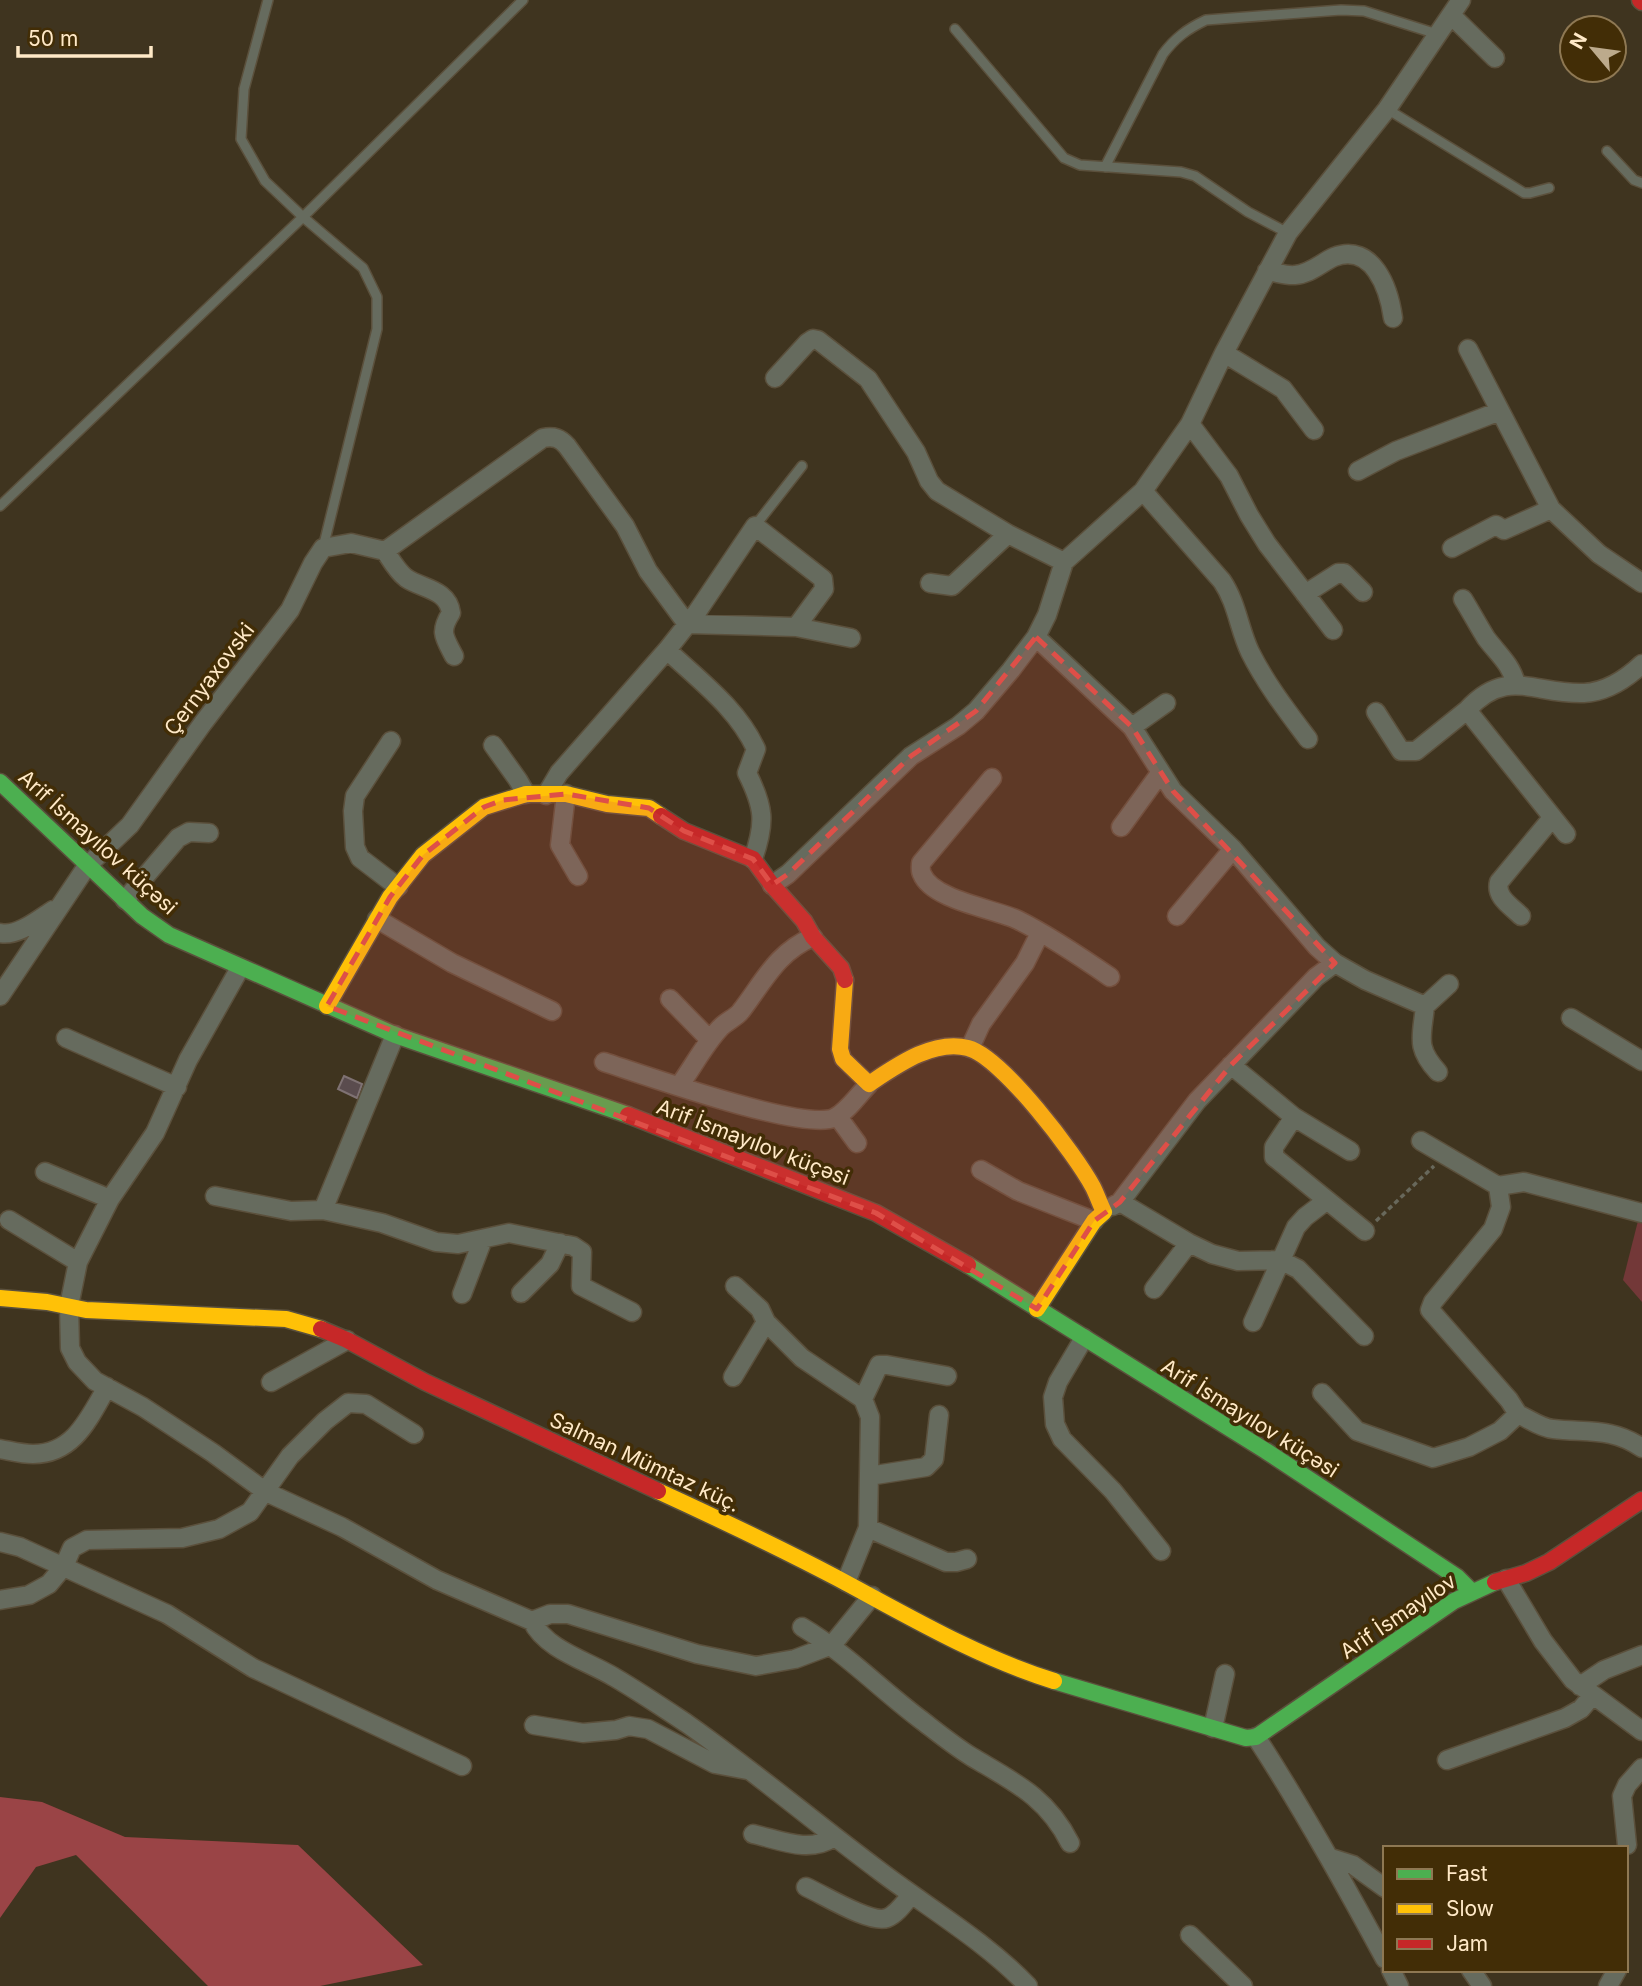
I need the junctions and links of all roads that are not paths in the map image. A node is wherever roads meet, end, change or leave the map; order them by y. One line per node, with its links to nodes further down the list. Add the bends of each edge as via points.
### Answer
1 (268, 0): 12 (lane, via 244,89 242,139 265,181)
2 (523, 0): 12 (lane)
3 (1456, 8): 5 (street); 6 (street)
4 (955, 30): 9 (lane, via 1064,158 1080,166)
5 (1439, 34): 7 (street); 9 (lane, via 1364,12 1341,10 1206,20 1189,28 1163,54)
6 (1494, 58)
7 (1387, 108): 11 (lane, via 1524,193); 13 (street)
8 (1606, 151): 10 (lane)
9 (1105, 167): 13 (lane, via 1195,176)
10 (1642, 183)
11 (1549, 188)
12 (303, 217): 25 (lane); 29 (lane, via 363,268 377,297 377,329)
13 (1288, 233): 14 (street)
14 (1268, 271): 15 (street, via 1295,275 1335,257 1357,256 1381,276); 17 (street)
15 (1393, 318)
16 (1468, 349): 19 (street)
17 (1224, 353): 20 (street); 21 (street, via 1283,389)
18 (775, 378): 28 (street, via 807,343 818,340 868,379 937,491)
19 (1500, 411): 23 (street, via 1396,451); 26 (street)
20 (1190, 424): 24 (street); 36 (street)
21 (1314, 430)
22 (802, 466): 27 (lane)
23 (1358, 471)
24 (1143, 491): 32 (street); 51 (street, via 1222,581 1249,650 1275,696)
25 (0, 506)
26 (1551, 509): 30 (street, via 1504,530 1496,525); 34 (street, via 1599,554)
27 (755, 526): 38 (street); 39 (street, via 823,579 824,589)
28 (1008, 534): 32 (street); 33 (street, via 952,586)
29 (323, 548): 31 (street, via 351,543); 66 (street, Çernyaxovski, via 290,610 130,825)
30 (1452, 548)
31 (385, 551): 38 (street, via 551,436 567,446 625,526 648,571); 44 (street, via 400,573 449,603 451,613 443,634)
32 (1064, 562): 41 (street)
33 (930, 583)
34 (1642, 583)
35 (1363, 592): 36 (street, via 1344,573 1338,573)
36 (1305, 594): 40 (street)
37 (1463, 600): 46 (street, via 1513,671)
38 (687, 624): 39 (street); 43 (street)
39 (796, 627): 42 (street)
40 (1333, 631)
41 (1036, 637): 50 (street); 68 (street, via 976,710 911,756 789,874)
42 (851, 638)
43 (667, 650): 59 (street, via 559,773); 65 (street, via 732,711 756,749 747,773 761,800 760,839)
44 (454, 656)
45 (1642, 664): 46 (street, via 1627,678 1586,693)
46 (1516, 684): 48 (street, via 1492,689)
47 (1166, 703): 50 (street)
48 (1466, 710): 49 (street, via 1416,751 1408,752 1401,751); 60 (street)
49 (1376, 712)
50 (1132, 727): 54 (street)
51 (1308, 739)
52 (391, 741): 69 (street, via 355,796 353,811 360,858)
53 (492, 745): 57 (street)
54 (1161, 772): 61 (street); 64 (street, via 1173,791)
55 (992, 778): 76 (street, via 921,863 922,874 931,885 965,905 1017,920)
56 (0, 782): 66 (street, Arif İsmayılov küçəsi)
57 (526, 794): 59 (street); 69 (street, via 484,807 423,855)
58 (566, 794): 59 (street); 65 (street, via 649,808 684,831); 67 (street, via 560,845)
59 (546, 795)
60 (1552, 818): 63 (street); 73 (street, via 1499,882 1499,895)
61 (1121, 827)
62 (209, 833): 70 (street, via 189,832 178,838)
63 (1566, 834)
64 (1233, 849): 72 (street); 78 (street)
65 (753, 859): 68 (street)
66 (87, 866): 70 (street, Arif İsmayılov küçəsi); 71 (street, Çernyaxovski)
67 (578, 876)
68 (772, 885): 77 (street)
69 (398, 887): 74 (street)
70 (125, 900): 79 (street, Arif İsmayılov küçəsi, via 169,935)
71 (58, 907): 75 (street, via 31,925); 82 (street, Çernyaxovski)
72 (1177, 916)
73 (1521, 916)
74 (377, 919): 84 (street); 86 (street, via 452,963)
75 (0, 933)
76 (1040, 933): 80 (street); 91 (street)
77 (813, 937): 90 (street, via 795,944 779,959 740,1013); 96 (street, via 841,968 845,981 843,1059)
78 (1335, 963): 85 (street); 94 (street)
79 (240, 968): 84 (street, Arif İsmayılov küçəsi); 98 (street)
80 (1110, 977)
81 (1449, 984): 85 (street)
82 (0, 996)
83 (670, 999): 90 (street)
84 (327, 1006): 88 (street, Arif İsmayılov küçəsi)
85 (1425, 1006): 95 (street, via 1421,1042 1424,1056)
86 (552, 1011)
87 (1571, 1018): 92 (street)
88 (396, 1035): 111 (street); 127 (street, Arif İsmayılov küçəsi, via 625,1114 876,1213)
89 (66, 1038): 98 (street)
90 (710, 1040): 97 (street)
91 (970, 1048): 96 (street, via 936,1049 904,1061); 113 (street, via 1033,1106 1078,1164 1093,1188)
92 (1642, 1060)
93 (604, 1062): 97 (street)
94 (1231, 1065): 100 (street); 110 (street, via 1178,1124)
95 (1438, 1072)
96 (869, 1084): 99 (street)
97 (679, 1086): 99 (street, via 800,1118)
98 (177, 1087): 108 (street, via 155,1133)
99 (838, 1117): 102 (street)
100 (1294, 1117): 103 (street); 109 (street, via 1274,1147 1274,1157)
101 (1421, 1141): 106 (street)
102 (857, 1143)
103 (1350, 1152)
104 (981, 1170): 113 (street, via 1018,1191)
105 (46, 1172): 108 (street)
106 (1498, 1186): 112 (street, via 1524,1182); 140 (street, via 1501,1206 1493,1229 1430,1310)
107 (215, 1196): 111 (street, via 291,1211)
108 (110, 1199): 120 (street)
109 (1326, 1201): 115 (street); 119 (street, via 1296,1227)
110 (1120, 1202): 113 (street); 118 (street)
111 (323, 1210): 116 (street, via 382,1223 436,1242)
112 (1642, 1213)
113 (1099, 1216): 127 (street)
114 (9, 1220): 120 (street)
115 (1365, 1231)
116 (482, 1239): 117 (street, via 509,1233); 124 (street)
117 (560, 1243): 123 (street, via 550,1264); 128 (street, via 582,1252 581,1286)
118 (1189, 1243): 119 (street, via 1238,1261); 122 (street)
119 (1280, 1260): 130 (street); 131 (street, via 1298,1269)
120 (78, 1262): 126 (street)
121 (735, 1286): 129 (street, via 760,1309)
122 (1154, 1289)
123 (522, 1293)
124 (462, 1294)
125 (0, 1298): 126 (street, Salman Mümtaz küç.)
126 (69, 1306): 133 (street, Salman Mümtaz küç., via 286,1319); 137 (street, via 70,1348 95,1381)
127 (1037, 1309): 132 (street, Arif İsmayılov küçəsi)
128 (632, 1312)
129 (766, 1322): 135 (street); 139 (street, via 802,1358)
130 (1253, 1322)
131 (1364, 1336)
132 (1084, 1338): 150 (street, via 1055,1389 1055,1424 1062,1439 1113,1491); 155 (street, Arif İsmayılov küçəsi, via 1334,1495)
133 (346, 1340): 136 (street); 154 (street, Salman Mümtaz küç., via 425,1382)
134 (947, 1376): 139 (street, via 879,1365)
135 (733, 1377)
136 (271, 1382)
137 (107, 1387): 144 (street, via 79,1434 64,1448 34,1454); 146 (street, via 214,1453)
138 (1322, 1393): 140 (street, via 1357,1431 1433,1458 1500,1431)
139 (863, 1399): 145 (street, via 870,1417)
140 (1518, 1414): 143 (street, via 1550,1429 1591,1430 1622,1437)
141 (939, 1415): 145 (street, via 931,1464)
142 (414, 1434): 146 (street, via 366,1404 348,1403 290,1456)
143 (1642, 1448)
144 (0, 1449)
145 (869, 1475): 148 (street)
146 (266, 1492): 152 (street, via 250,1512 219,1530 182,1538 87,1540 72,1548); 158 (street, via 342,1527 437,1580)
147 (1642, 1500): 153 (street, Arif İsmayılov, via 1549,1562)
148 (868, 1528): 151 (street, via 946,1562); 154 (street)
149 (0, 1542): 152 (street)
150 (1161, 1551)
151 (967, 1559)
152 (64, 1566): 157 (street, via 49,1584 29,1595); 169 (street, via 167,1614 253,1668)
153 (1506, 1579): 155 (street, Arif İsmayılov); 163 (street, via 1543,1641)
154 (846, 1581): 156 (street, Salman Mümtaz küç.)
155 (1472, 1591): 167 (street, Arif İsmayılov)
156 (872, 1596): 160 (street); 165 (street, Salman Mümtaz küç., via 1016,1668)
157 (0, 1600)
158 (532, 1621): 160 (street, via 568,1614 698,1654 756,1666 795,1660); 170 (street, via 549,1642 614,1676)
159 (802, 1627): 160 (street)
160 (832, 1645): 174 (street, via 968,1755 1030,1791 1048,1808)
161 (1642, 1655): 163 (street, via 1604,1670)
162 (1225, 1674): 165 (street)
163 (1586, 1691): 166 (street); 168 (street, via 1581,1709 1565,1718)
164 (534, 1725): 170 (street, via 583,1733 629,1726 648,1730 715,1765)
165 (1213, 1728): 167 (street, Salman Mümtaz küç.)
166 (1642, 1731)
167 (1256, 1737): 176 (street)
168 (1447, 1760)
169 (461, 1766)
170 (750, 1770): 173 (street)
171 (1640, 1778): 175 (street, via 1622,1796)
172 (753, 1834): 173 (street, via 805,1846 823,1845)
173 (834, 1837): 179 (street)
174 (1070, 1843)
175 (1627, 1845)
176 (1331, 1858): 178 (street, via 1353,1865); 181 (street)
177 (806, 1887): 179 (street, via 869,1917 886,1919)
178 (1383, 1887)
179 (911, 1895): 182 (street, via 980,1942)
180 (1190, 1935): 183 (street)
181 (1383, 1955)
182 (1028, 1986)
183 (1243, 1986)

